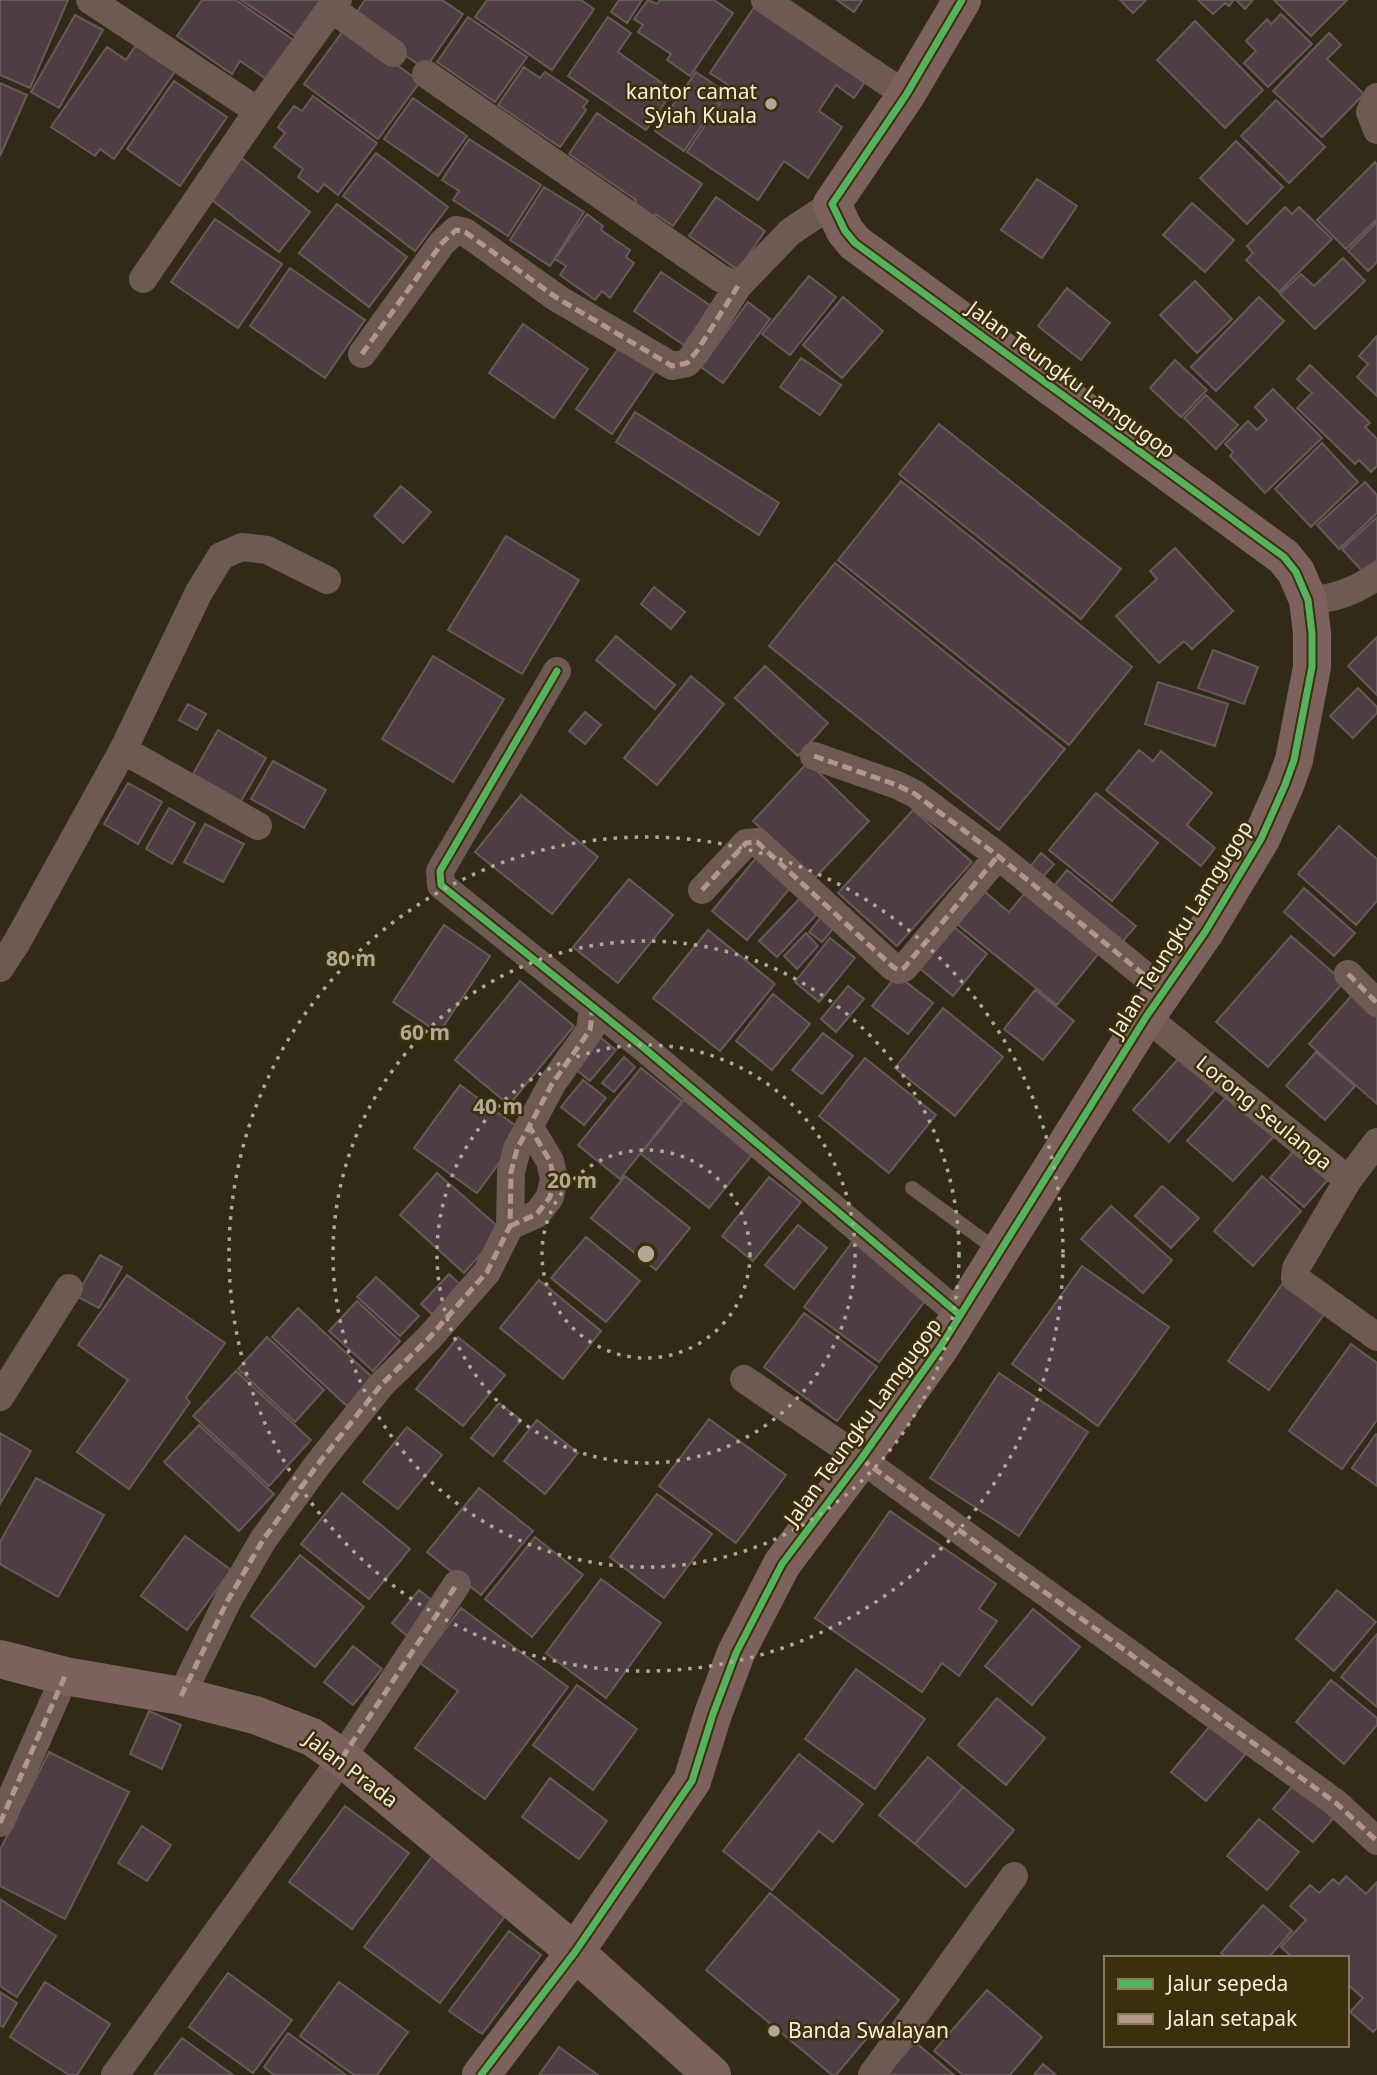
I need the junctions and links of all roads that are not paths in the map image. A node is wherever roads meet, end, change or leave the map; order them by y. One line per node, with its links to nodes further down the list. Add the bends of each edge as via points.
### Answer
1 (90, 0): 9 (street)
2 (765, 0): 7 (street)
3 (962, 0): 7 (street)
4 (335, 5): 5 (street); 9 (street)
5 (393, 53)
6 (426, 74): 13 (street)
7 (906, 95): 11 (street)
8 (1377, 97): 10 (street, via 1370,112)
9 (258, 111): 12 (street)
10 (1377, 130)
11 (832, 204): 13 (street, via 790,232); 17 (street, Jalan Teungku Lamgugop, via 855,243 1284,558)
12 (143, 279)
13 (738, 286): 14 (street, via 697,351 687,363 672,366 557,298 456,230)
14 (362, 354)
15 (1377, 576): 17 (street, via 1349,593)
16 (327, 580): 19 (street, via 267,550 242,547 221,556)
17 (1308, 600): 27 (street, Jalan Teungku Lamgugop, via 1312,667 1285,785 1261,839)
18 (557, 671): 28 (street, via 440,871 441,885)
19 (123, 750): 21 (street); 24 (street)
20 (814, 755): 22 (street, Lorong Seulanga, via 915,794)
21 (258, 826)
22 (998, 856): 23 (street, via 899,970 757,842 746,843); 27 (street, Lorong Seulanga)
23 (702, 890)
24 (0, 968)
25 (1348, 974): 26 (street)
26 (1377, 1003)
27 (1155, 1004): 31 (street, Lorong Seulanga); 34 (street, Jalan Teungku Lamgugop)
28 (593, 1007): 29 (street, via 590,1030); 36 (street)
29 (529, 1126): 33 (street, via 511,1172); 33 (street, via 550,1161 554,1179 550,1197 537,1214)
30 (1377, 1142): 31 (street)
31 (1348, 1181): 37 (street, Lorong Seulanga, via 1296,1268 1295,1278)
32 (912, 1188): 34 (lane)
33 (510, 1226): 44 (street, via 487,1272 354,1417 264,1540 228,1600)
34 (1001, 1253): 36 (street, Jalan Teungku Lamgugop)
35 (69, 1289): 39 (street)
36 (960, 1315): 40 (street, Jalan Teungku Lamgugop)
37 (1377, 1337)
38 (744, 1379): 40 (street)
39 (0, 1396)
40 (861, 1459): 47 (street, via 1336,1803); 49 (street, Jalan Teungku Lamgugop, via 782,1564 736,1653 692,1782)
41 (457, 1584): 45 (street)
42 (0, 1659): 43 (street, Jalan Prada)
43 (65, 1676): 44 (street, Jalan Prada); 46 (street)
44 (181, 1696): 45 (street, Jalan Prada, via 290,1727)
45 (342, 1758): 49 (street, Jalan Prada); 50 (street)
46 (0, 1823)
47 (1377, 1841)
48 (1014, 1876): 53 (street)
49 (575, 1952): 51 (street, Jalan Teungku Lamgugop); 52 (street, Jalan Prada)
50 (115, 2075)
51 (481, 2075)
52 (712, 2075)
53 (872, 2075)

